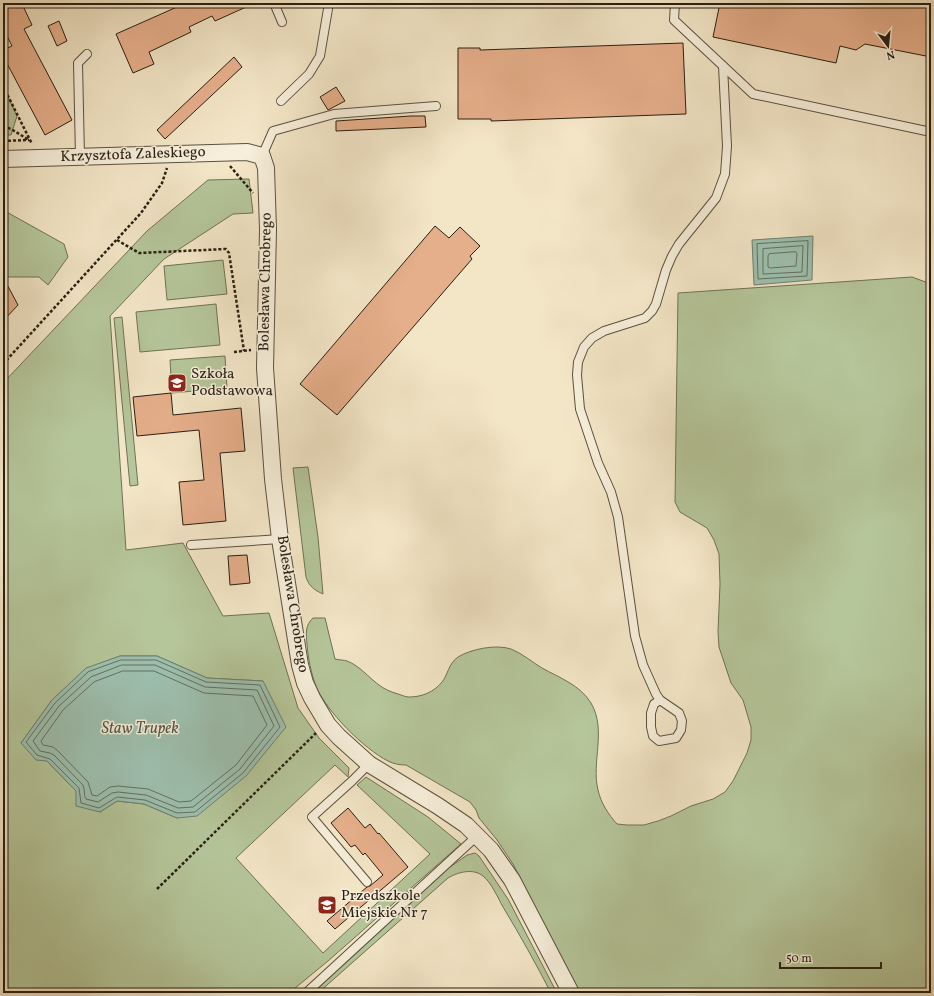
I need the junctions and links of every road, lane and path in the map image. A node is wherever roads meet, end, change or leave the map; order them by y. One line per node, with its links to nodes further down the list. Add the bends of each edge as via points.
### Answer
1 (274, 3): 4 (lane)
2 (329, 3): 8 (lane, via 320,56 308,74)
3 (675, 3): 6 (lane, via 674,20)
4 (282, 22)
5 (87, 54): 17 (lane, via 78,63)
6 (723, 66): 11 (lane, via 753,94); 28 (lane, via 727,146 725,174 716,198 672,256 652,310 645,318 604,331 592,338 584,347 578,362 580,409 618,517 638,650)
7 (3, 86): 13 (path)
8 (281, 102)
9 (436, 106): 16 (lane, via 334,114 272,131)
10 (3, 126): 13 (path)
11 (931, 132)
12 (3, 140): 13 (path)
13 (30, 140): 14 (path)
14 (35, 149)
15 (172, 154): 16 (street, Krzysztofa Zaleskiego, via 247,152); 17 (street, Krzysztofa Zaleskiego); 21 (path, via 162,183 142,213)
16 (262, 156): 26 (street, Bolesława Chrobrego, via 266,168 268,230 265,368)
17 (80, 157): 18 (street, Krzysztofa Zaleskiego)
18 (3, 159)
19 (227, 163): 20 (path)
20 (256, 199)
21 (117, 240): 23 (path, via 139,253 226,249 229,253); 25 (path)
22 (256, 349): 23 (path)
23 (244, 351): 24 (path)
24 (234, 352)
25 (3, 364)
26 (280, 539): 27 (lane); 29 (street, Bolesława Chrobrego, via 300,665 310,693)
27 (191, 545)
28 (660, 700): 28 (lane, via 654,704 651,714 653,736 660,741 676,738 681,730 682,721 679,713)
29 (328, 725): 30 (street, Bolesława Chrobrego); 33 (path, via 318,731)
30 (369, 764): 31 (street, Bolesława Chrobrego, via 438,806 466,825); 32 (lane, via 312,817)
31 (477, 836): 34 (lane); 35 (street, Bolesława Chrobrego, via 512,880)
32 (367, 882)
33 (157, 889)
34 (306, 993)
35 (571, 993)

